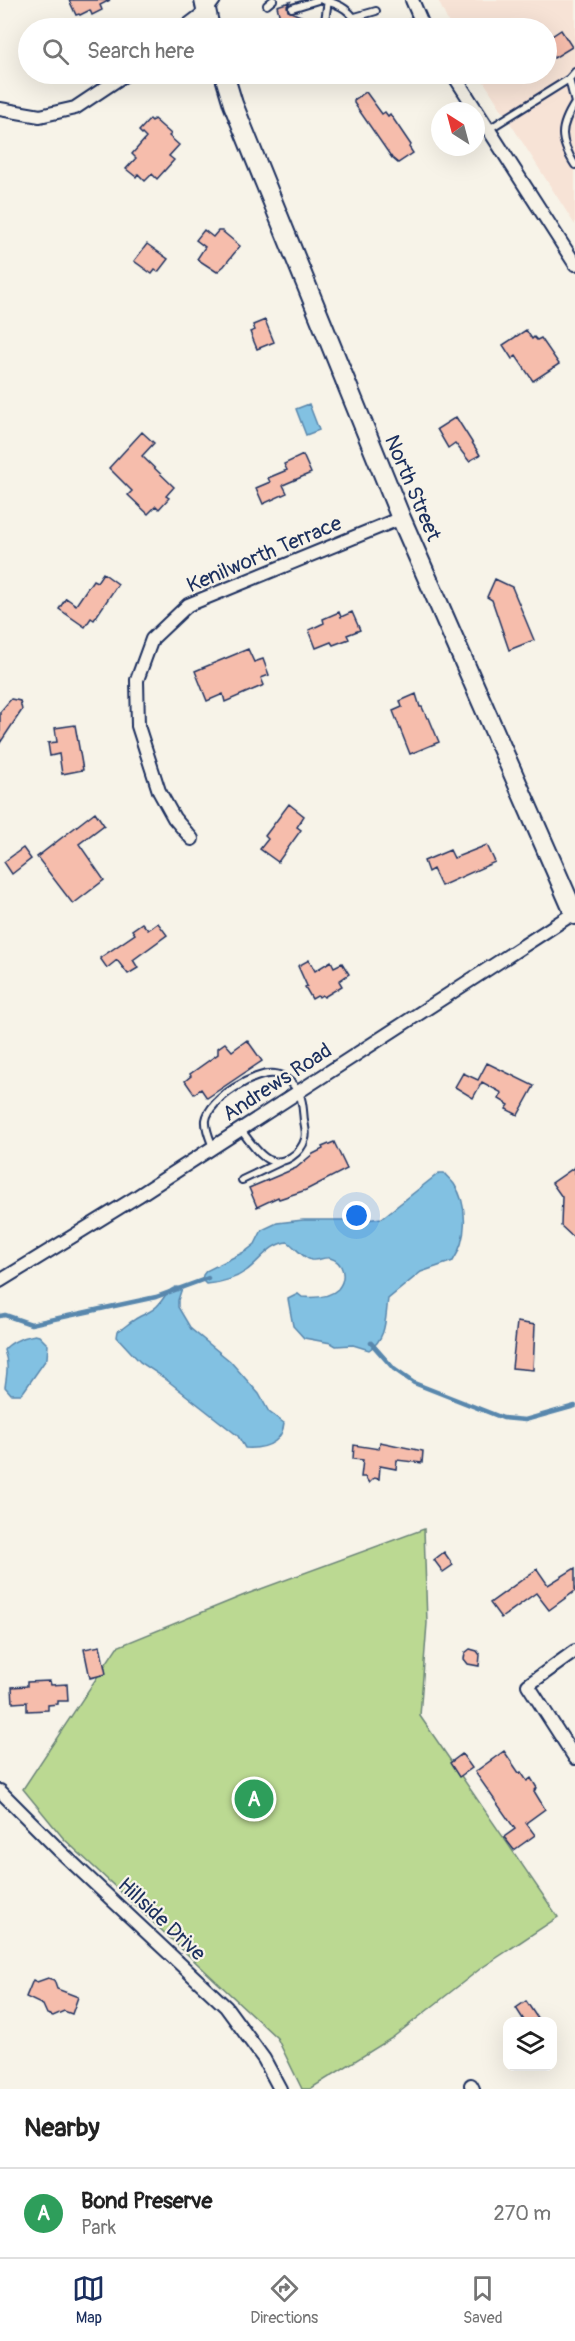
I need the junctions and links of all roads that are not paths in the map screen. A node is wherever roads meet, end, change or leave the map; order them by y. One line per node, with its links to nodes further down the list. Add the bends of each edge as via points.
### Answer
1 (273, 0): 4 (lane)
2 (324, 0): 5 (lane); 7 (lane); 8 (lane)
3 (412, 0): 9 (street)
4 (267, 5)
5 (292, 8)
6 (376, 11): 7 (lane)
7 (355, 17)
8 (324, 18)
9 (420, 18)
10 (575, 72): 11 (lane)
11 (569, 78): 15 (lane); 17 (lane)
12 (111, 84): 16 (street, via 75,108 40,116)
13 (227, 84): 20 (main road, North Street)
14 (460, 84): 17 (street)
15 (575, 103): 18 (lane, via 561,132)
16 (0, 110)
17 (489, 129): 19 (street)
18 (575, 165)
19 (575, 264)
20 (401, 518): 21 (street, Kenilworth Terrace, via 188,605 152,639 137,680 138,726 159,791); 22 (main road, North Street)
21 (192, 839)
22 (574, 914): 23 (street, Andrews Road)
23 (299, 1091): 24 (street, Andrews Road); 25 (lane, via 276,1074 256,1076 242,1083 208,1114 207,1129); 26 (lane, via 305,1142 290,1158)
24 (240, 1129): 25 (street, Andrews Road); 26 (lane, via 268,1160)
25 (213, 1147): 28 (street, Andrews Road)
26 (280, 1162): 27 (lane)
27 (242, 1180)
28 (0, 1281)
29 (575, 1652): 30 (street, via 528,1685)
30 (575, 1758)
31 (0, 1791): 32 (street, Hillside Drive, via 226,2007 264,2059)
32 (280, 2089)

